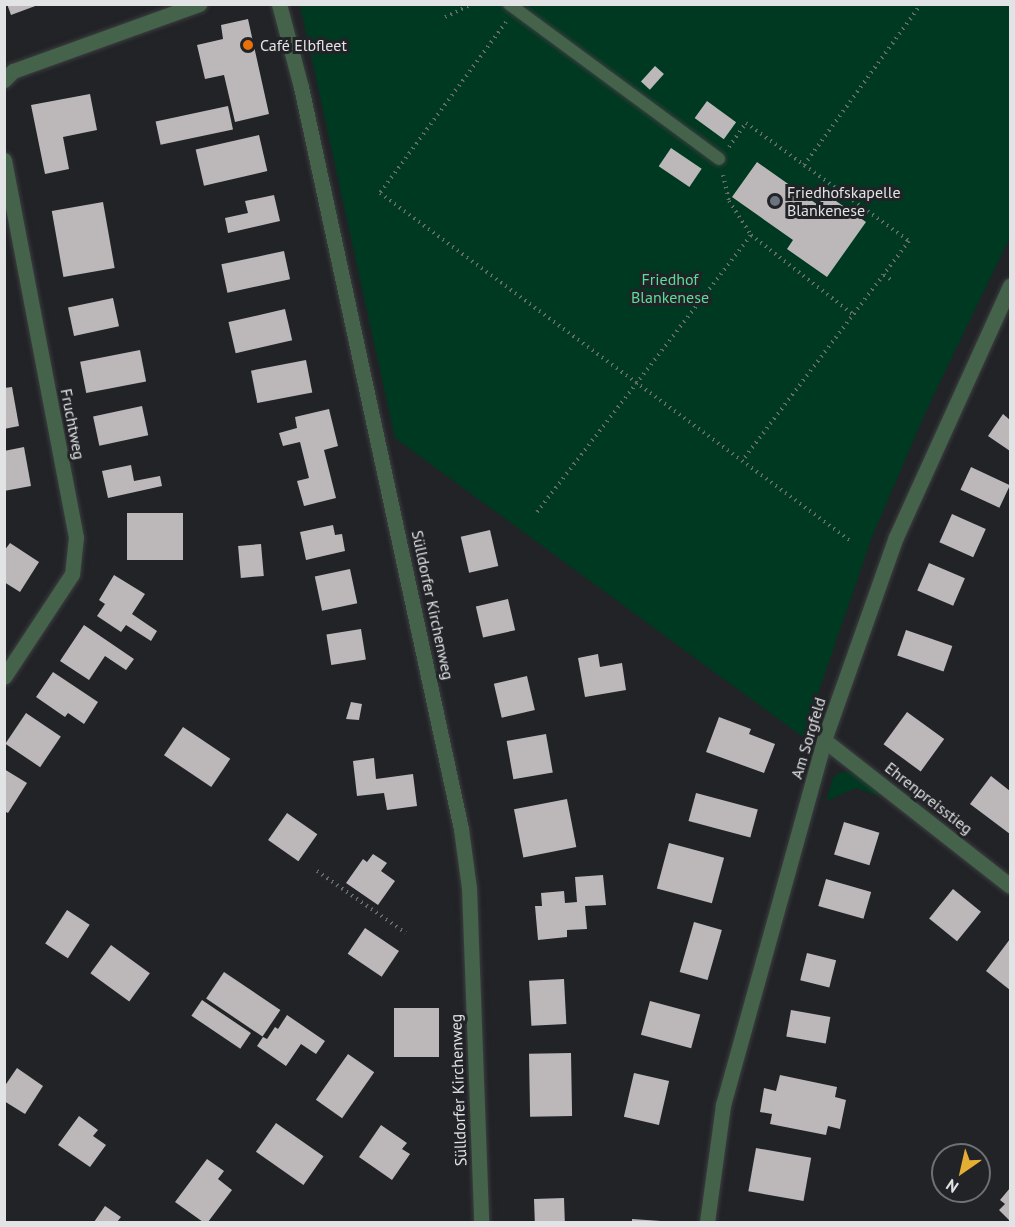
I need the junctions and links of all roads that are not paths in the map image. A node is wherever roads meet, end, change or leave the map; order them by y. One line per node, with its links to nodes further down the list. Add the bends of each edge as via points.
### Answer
1 (199, 4): 4 (street, via 13,71)
2 (279, 4): 11 (street, Sülldorfer Kirchenweg, via 301,87 461,829 469,888)
3 (512, 7): 5 (lane)
4 (4, 80)
5 (719, 159)
6 (4, 160): 8 (street, Fruchtweg, via 76,537 72,574)
7 (1011, 286): 9 (street, Am Sorgfeld, via 896,537)
8 (4, 676)
9 (824, 740): 10 (street, Ehrenpreisstieg); 12 (street, Am Sorgfeld, via 723,1105)
10 (1011, 886)
11 (481, 1222)
12 (707, 1222)

